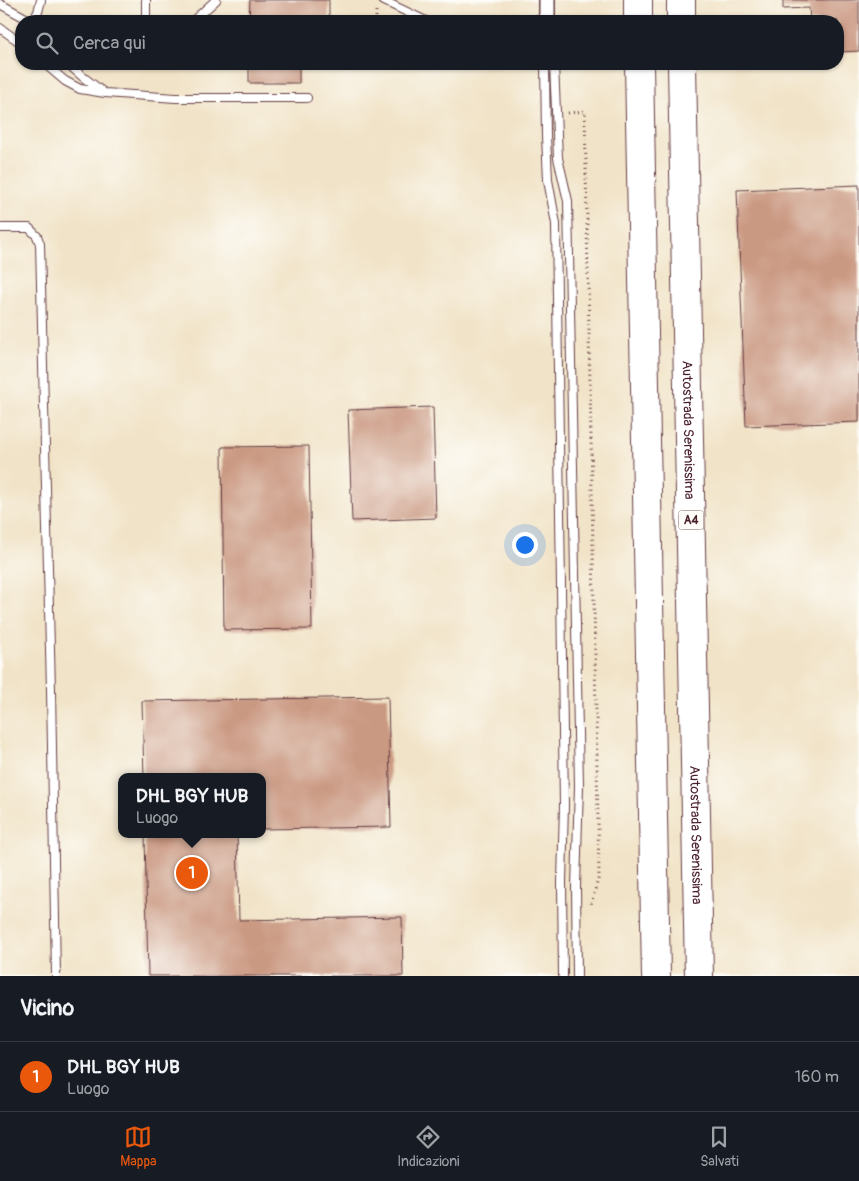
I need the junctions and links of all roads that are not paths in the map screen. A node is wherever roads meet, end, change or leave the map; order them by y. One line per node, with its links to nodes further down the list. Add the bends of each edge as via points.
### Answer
1 (41, 0): 10 (lane)
2 (146, 0): 11 (lane)
3 (216, 0): 12 (lane)
4 (382, 0): 13 (lane)
5 (548, 0): 14 (street)
6 (638, 0): 15 (highway)
7 (681, 0): 16 (highway)
8 (3, 3): 9 (lane)
9 (22, 15)
10 (36, 15)
11 (146, 15)
12 (200, 15)
13 (413, 15)
14 (547, 15)
15 (638, 15)
16 (681, 15)
17 (0, 28): 18 (lane)
18 (15, 39)
19 (52, 70): 25 (lane, via 80,89)
20 (75, 70): 25 (lane)
21 (545, 70): 29 (lane, via 548,180 556,224 564,805)
22 (554, 70): 30 (lane, via 558,158 568,201 579,786)
23 (639, 70): 31 (highway)
24 (682, 70): 32 (highway, Autostrada Serenissima / A4)
25 (105, 93): 26 (lane, via 175,98)
26 (307, 98)
27 (0, 228): 28 (lane, via 29,228 40,244)
28 (56, 976)
29 (563, 976)
30 (577, 976)
31 (656, 976)
32 (699, 976)

